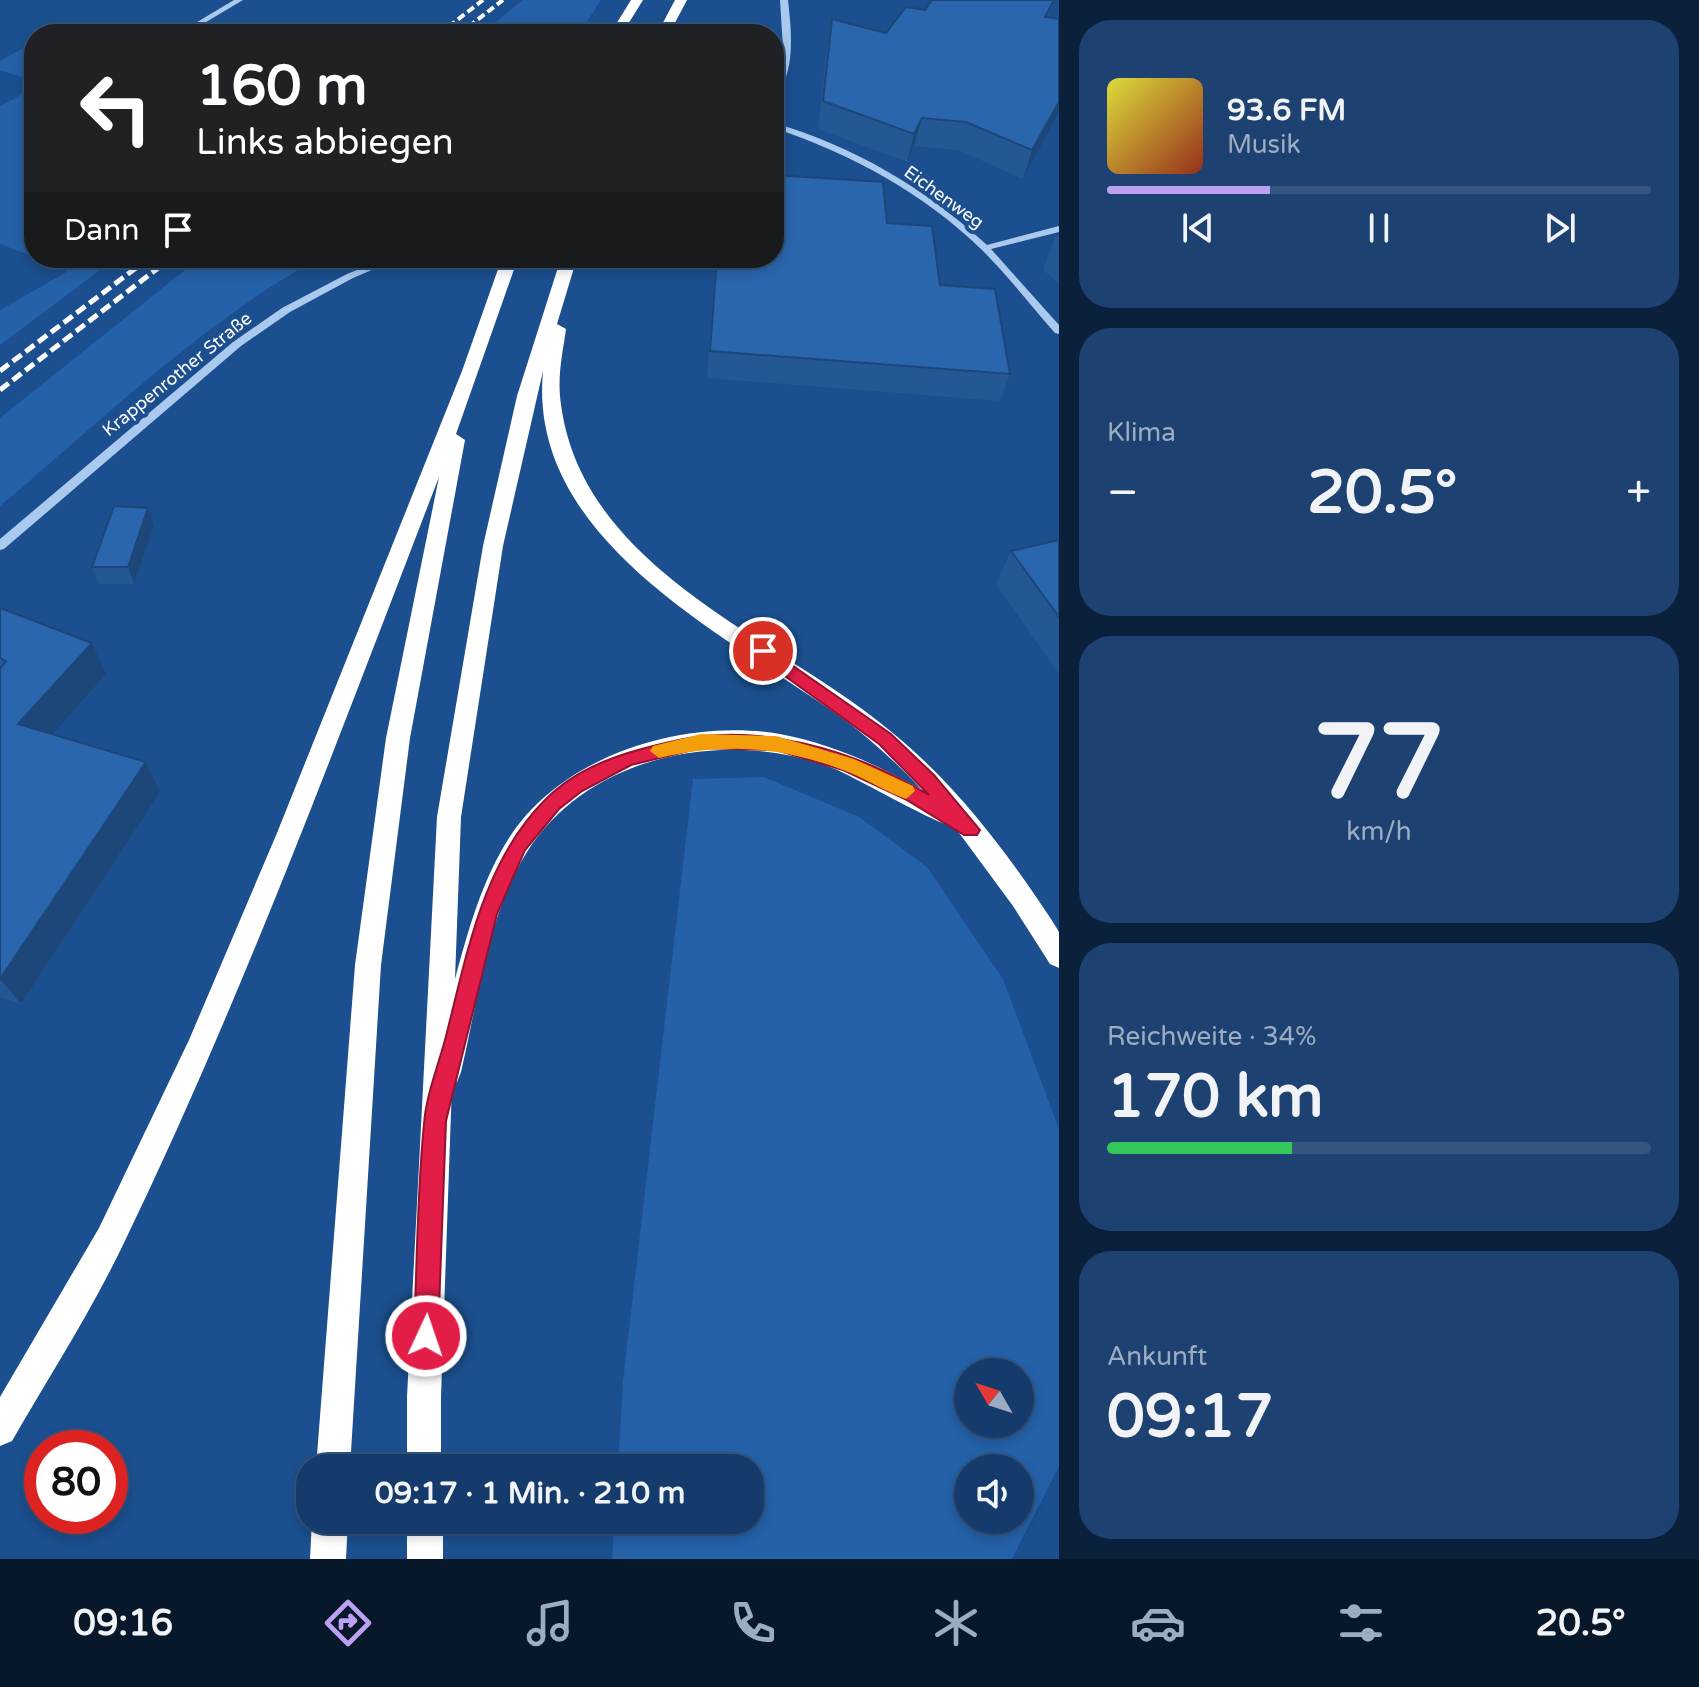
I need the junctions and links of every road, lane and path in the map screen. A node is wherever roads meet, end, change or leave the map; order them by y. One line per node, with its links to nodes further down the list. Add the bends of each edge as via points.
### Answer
1 (239, 0): 5 (street)
2 (637, 0): 6 (highway)
3 (681, 0): 7 (highway)
4 (784, 0): 8 (street, via 789,44)
5 (198, 24)
6 (622, 24)
7 (668, 24)
8 (784, 71)
9 (784, 129): 11 (street, Eichenweg, via 900,183)
10 (1059, 229): 11 (street)
11 (985, 248): 16 (street, Eichenweg)
12 (370, 268): 18 (street, Krappenrother Straße, via 286,310 237,344)
13 (507, 268): 17 (highway)
14 (565, 268): 15 (highway)
15 (560, 283): 19 (highway, via 551,399 569,471 605,527 657,579 885,739); 21 (highway, via 526,396 493,546 449,817)
16 (1059, 331)
17 (471, 371): 22 (highway, via 200,1047 110,1239); 23 (highway, via 398,738 368,965)
18 (0, 546)
19 (970, 830): 20 (highway, via 1033,911); 21 (highway, via 911,793 848,764 776,743 701,741 626,759 575,786 552,804 518,845 487,914)
20 (1059, 956)
21 (435, 1121): 24 (highway)
22 (0, 1429)
23 (334, 1454)
24 (424, 1454)
25 (329, 1534): 27 (highway)
26 (425, 1534): 28 (highway)
27 (328, 1559)
28 (425, 1559)

